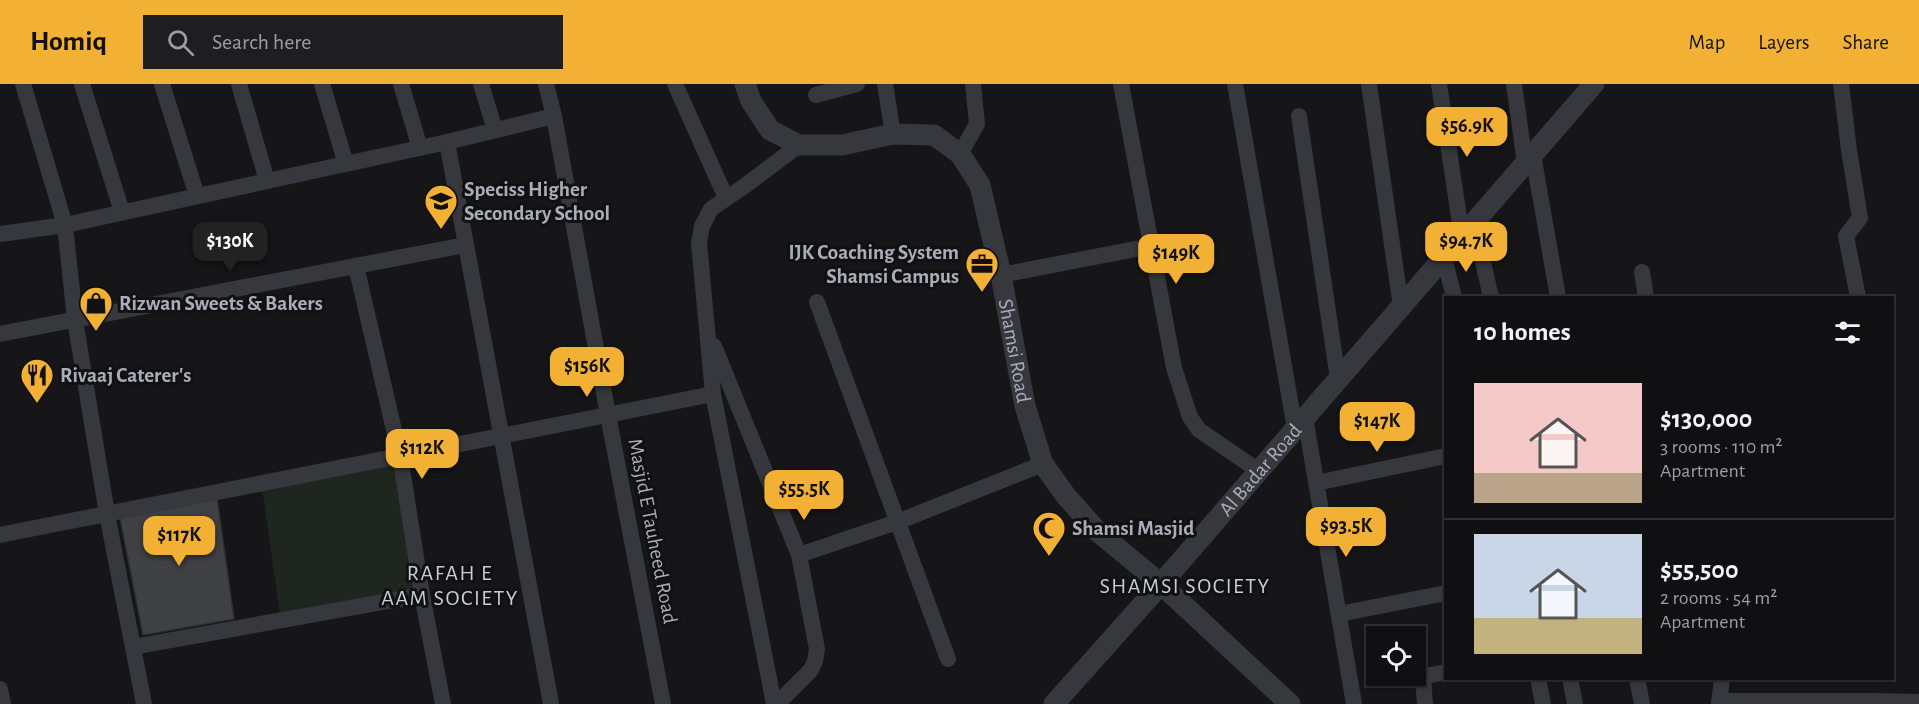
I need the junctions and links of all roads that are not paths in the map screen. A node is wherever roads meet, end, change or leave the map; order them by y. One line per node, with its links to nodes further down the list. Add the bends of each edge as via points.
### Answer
1 (23, 84): 36 (street)
2 (82, 84): 35 (street)
3 (162, 84): 33 (street)
4 (239, 84): 32 (street)
5 (322, 84): 31 (street)
6 (401, 84): 28 (street)
7 (482, 84): 24 (street)
8 (546, 84): 22 (street, Masjid E Tauheed Road)
9 (675, 84): 34 (street)
10 (745, 84): 27 (street, Shamsi Road, via 770,130)
11 (857, 84): 21 (street)
12 (885, 84): 25 (street)
13 (973, 84): 29 (street, via 977,124)
14 (1121, 84): 40 (street)
15 (1235, 84): 58 (street)
16 (1369, 84): 51 (street)
17 (1439, 84): 37 (street)
18 (1514, 84): 30 (street)
19 (1841, 84): 49 (street, via 1860,218 1846,236)
20 (1585, 89): 30 (street, Al Badar Road)
21 (816, 95)
22 (554, 116): 24 (street); 57 (street, Masjid E Tauheed Road)
23 (1299, 116): 55 (street)
24 (495, 130): 26 (street)
25 (893, 134): 27 (street, Shamsi Road, via 842,145); 29 (street, Shamsi Road, via 934,135)
26 (447, 142): 28 (street); 39 (street)
27 (799, 145): 34 (street)
28 (420, 148): 31 (street)
29 (960, 154): 44 (street, Shamsi Road, via 980,185)
30 (1529, 159): 37 (street, Al Badar Road); 47 (street)
31 (346, 164): 32 (street)
32 (267, 181): 33 (street)
33 (197, 196): 35 (street)
34 (726, 198): 53 (street, via 711,209 699,243)
35 (122, 212): 36 (street)
36 (65, 225): 38 (street); 52 (street)
37 (1468, 230): 41 (street, Al Badar Road); 46 (street)
38 (0, 234)
39 (465, 244): 42 (street); 59 (street)
40 (1151, 246): 44 (street); 63 (street, via 1174,368 1190,417 1199,430)
41 (1444, 258): 45 (street); 51 (street, Al Badar Road)
42 (356, 266): 52 (street); 60 (street)
43 (1641, 272): 48 (street)
44 (1001, 275): 62 (street, Shamsi Road, via 1025,406)
45 (1454, 296)
46 (1491, 296)
47 (1558, 296)
48 (1646, 296)
49 (1858, 296)
50 (817, 302): 66 (street)
51 (1401, 307): 55 (street, Al Badar Road)
52 (75, 320): 54 (street); 65 (street)
53 (707, 328): 56 (street); 68 (street)
54 (0, 334)
55 (1338, 379): 58 (street, Al Badar Road)
56 (713, 394): 57 (street); 88 (street)
57 (608, 415): 59 (street); 87 (street, Masjid E Tauheed Road)
58 (1300, 423): 63 (street, Al Badar Road); 64 (street)
59 (501, 436): 60 (street); 86 (street)
60 (400, 456): 65 (street); 71 (street)
61 (1444, 456): 64 (street)
62 (1043, 464): 66 (street); 69 (street, Shamsi Road, via 1097,531)
63 (1259, 471): 69 (street, Al Badar Road)
64 (1316, 483): 72 (street)
65 (107, 514): 67 (street); 73 (street)
66 (897, 522): 68 (street); 74 (street)
67 (0, 535)
68 (799, 555): 88 (street, via 817,649 811,670)
69 (1161, 584): 89 (street, Al Badar Road); 90 (street, Shamsi Road)
70 (1444, 593): 72 (street)
71 (422, 595): 73 (street); 85 (street)
72 (1339, 614): 91 (street)
73 (133, 647): 84 (street)
74 (948, 659)
75 (1444, 672): 92 (street, via 1423,678)
76 (1538, 680): 93 (street)
77 (1570, 680): 94 (street)
78 (1637, 680): 95 (street)
79 (1722, 680): 81 (street)
80 (0, 688): 83 (street)
81 (1719, 702): 82 (street)
82 (1919, 702)
83 (3, 704)
84 (144, 704)
85 (443, 704)
86 (551, 704)
87 (663, 704)
88 (775, 704)
89 (1054, 704)
90 (1290, 704)
91 (1354, 704)
92 (1425, 704)
93 (1543, 704)
94 (1575, 704)
95 (1642, 704)

